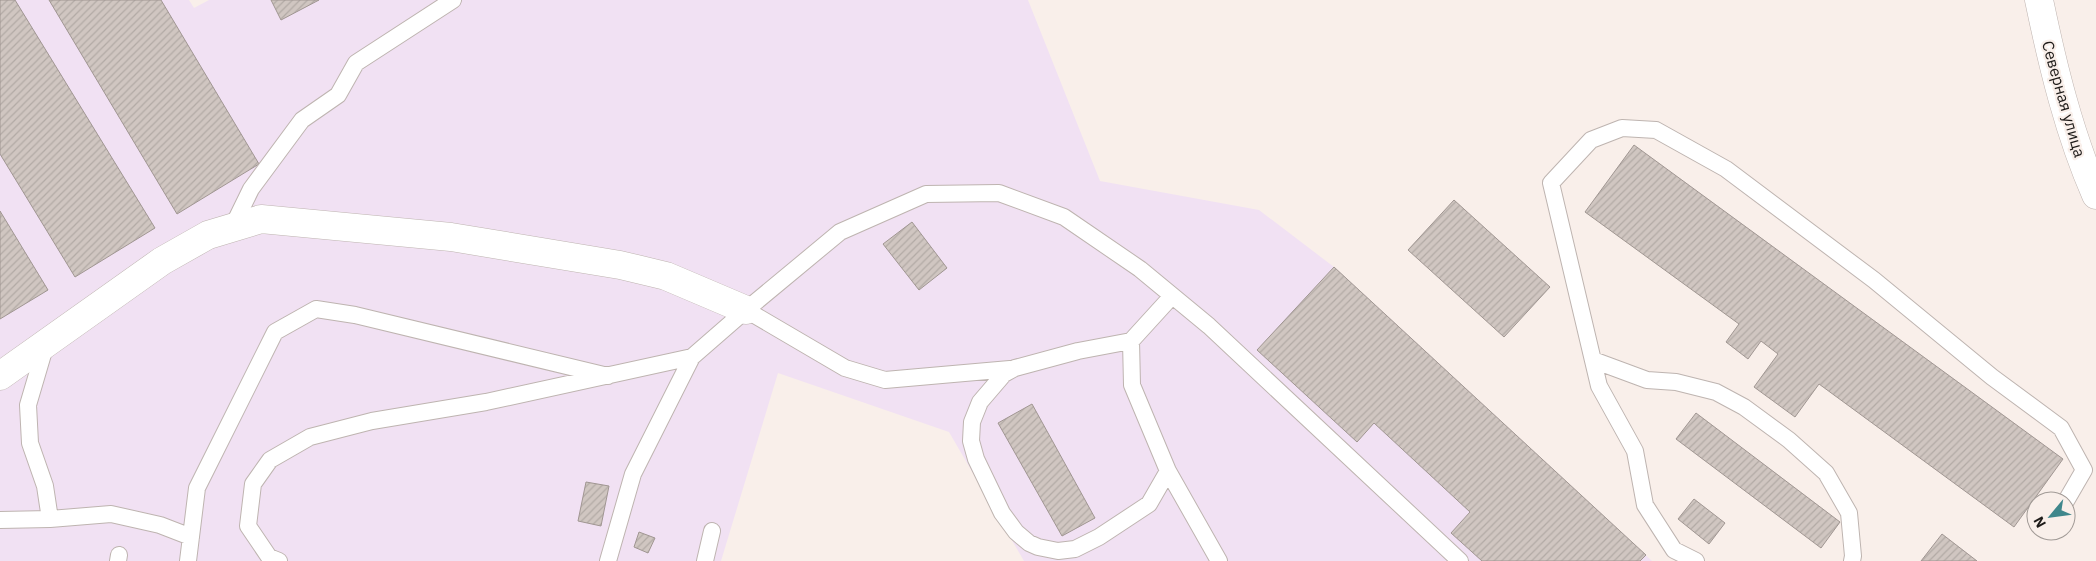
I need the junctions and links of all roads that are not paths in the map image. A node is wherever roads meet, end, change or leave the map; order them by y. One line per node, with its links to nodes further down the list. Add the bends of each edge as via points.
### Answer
1 (453, 0): 4 (lane, via 356,63 338,95 302,120 251,189)
2 (2039, 0): 3 (street, Северная улица, via 2050,55 2079,155)
3 (2096, 195)
4 (232, 228): 6 (street, via 261,219 450,237 620,265 666,276); 8 (street, via 208,235 162,260)
5 (1172, 296): 6 (lane, via 1140,268 1064,217 999,193 926,194 840,232); 7 (lane); 25 (lane, via 1209,326)
6 (746, 310): 9 (lane); 11 (lane, via 845,368 886,380)
7 (1131, 341): 11 (lane); 14 (lane, via 1132,385)
8 (47, 343): 12 (street); 16 (lane, via 28,406 30,443 46,486)
9 (692, 357): 13 (lane); 22 (lane, via 633,474)
10 (1593, 360): 15 (lane, via 1551,183 1592,140 1622,128 1656,130 1734,175 1874,280 1992,377 2061,428 2084,470); 26 (lane, via 1599,386 1635,451 1645,505 1674,550); 27 (lane, via 1647,380 1676,382 1716,392 1744,407 1789,440 1826,473 1849,513)
11 (1015, 368): 14 (lane, via 995,382 980,402 972,422 971,441 1002,513 1029,543 1058,551 1075,549 1099,537 1149,504)
12 (0, 376)
13 (608, 376): 19 (lane, via 316,309 275,332 197,488); 21 (lane, via 486,402 372,421 310,437 270,460 253,484 248,526 269,557)
14 (1168, 471): 24 (lane)
15 (2072, 491)
16 (50, 519): 17 (lane); 19 (lane, via 111,514 160,525)
17 (0, 520)
18 (712, 531): 23 (lane)
19 (191, 537): 20 (lane)
20 (188, 561)
21 (279, 561)
22 (608, 561)
23 (705, 561)
24 (1219, 561)
25 (1460, 561)
26 (1696, 561)
27 (1852, 561)

